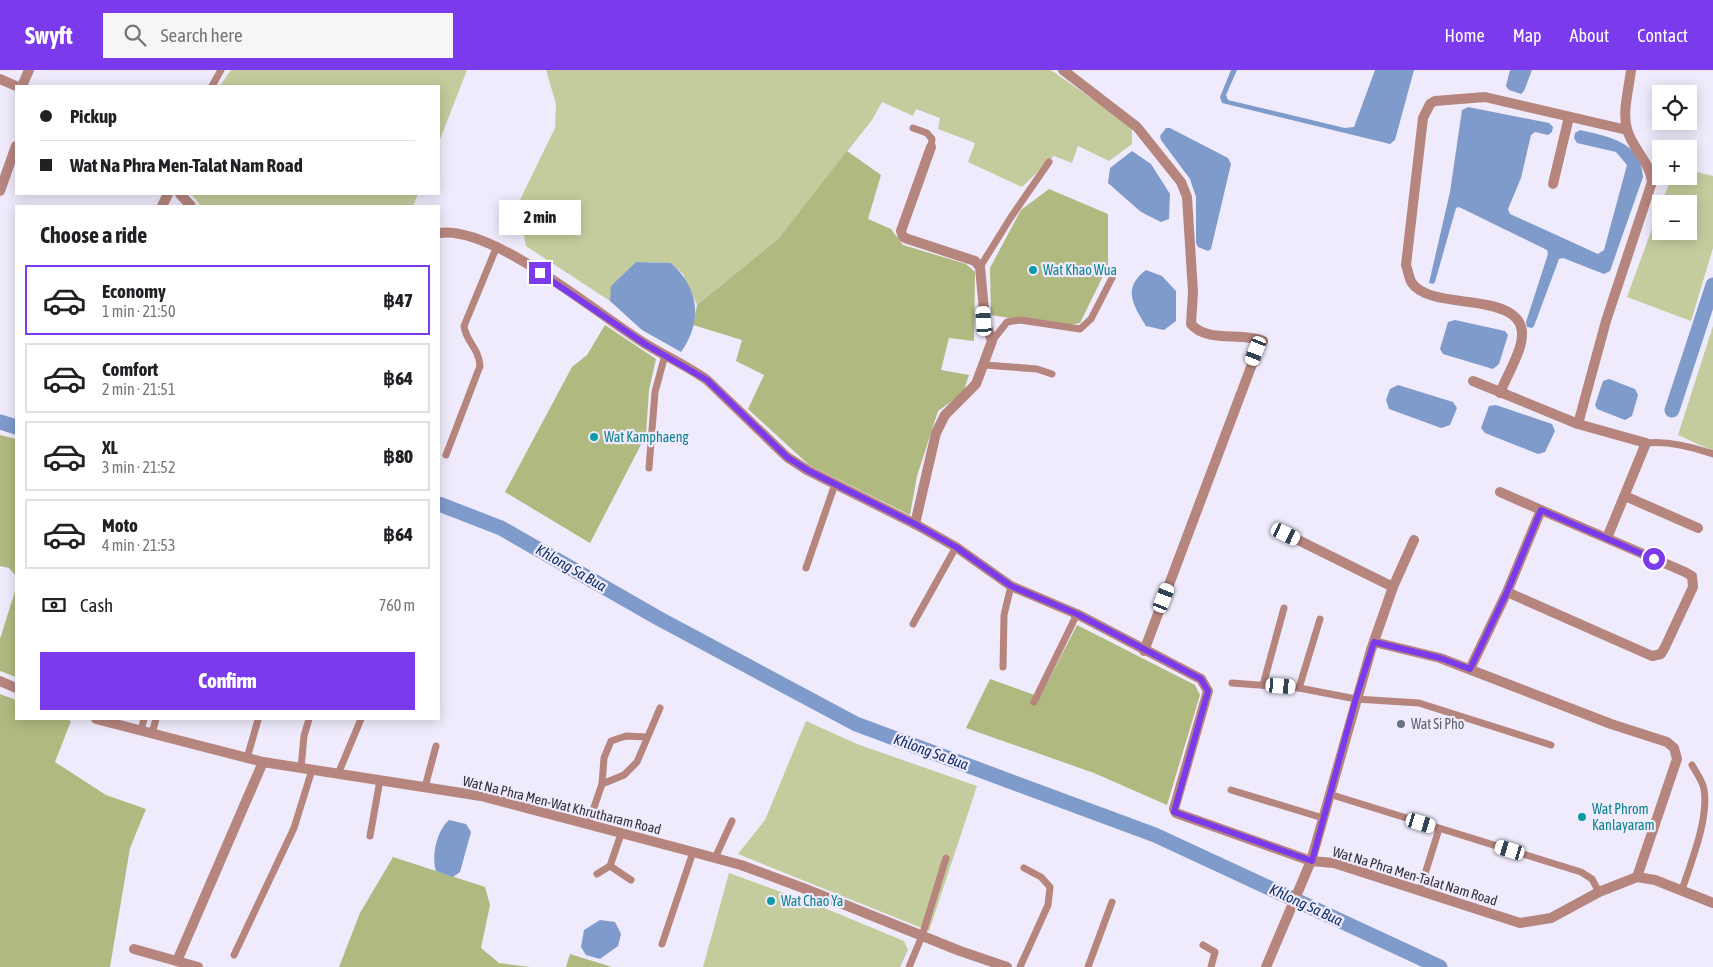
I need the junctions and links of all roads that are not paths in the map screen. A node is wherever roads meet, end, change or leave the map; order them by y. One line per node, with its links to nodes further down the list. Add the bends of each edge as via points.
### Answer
1 (29, 70): 6 (street)
2 (221, 70): 7 (lane)
3 (1064, 70): 24 (street, via 1137,127 1181,182 1187,197 1193,292 1191,324 1205,334)
4 (1631, 70): 11 (street)
5 (0, 79): 8 (street)
6 (22, 85)
7 (213, 85)
8 (15, 86)
9 (1569, 116): 11 (street); 15 (street); 30 (street, via 1485,97 1434,101 1423,118 1406,265 1412,283 1422,292 1434,297 1492,306 1508,312 1517,320 1521,330 1520,346)
10 (913, 128): 12 (lane, via 932,138)
11 (1627, 130): 31 (street, via 1651,171 1652,182 1606,321)
12 (931, 147): 21 (street, via 900,231 902,237 968,257)
13 (15, 149): 16 (street)
14 (1049, 162): 21 (lane)
15 (1553, 184)
16 (0, 191)
17 (181, 195): 18 (street)
18 (190, 205)
19 (440, 233): 20 (street, Wat Na Phra Men-Talat Nam Road, via 468,235)
20 (497, 246): 26 (street, Wat Na Phra Men-Talat Nam Road); 34 (lane, via 464,326 465,334 479,356 480,366)
21 (980, 268): 23 (street, via 984,321)
22 (1114, 274): 23 (lane, via 1091,318 1080,329 1020,320 1007,322)
23 (992, 341): 27 (street)
24 (1263, 341)
25 (1256, 351): 55 (street)
26 (664, 355): 35 (lane, via 655,392); 36 (street, Wat Na Phra Men-Talat Nam Road, via 707,380 787,457)
27 (985, 365): 28 (lane, via 1037,368); 40 (street, via 976,384 946,415 936,433)
28 (1052, 374)
29 (1473, 382): 30 (street)
30 (1500, 393): 31 (street)
31 (1578, 424): 32 (street)
32 (1646, 443): 33 (lane, via 1686,446); 38 (street)
33 (1713, 454)
34 (446, 455)
35 (649, 468)
36 (835, 484): 40 (street, Wat Na Phra Men-Talat Nam Road); 46 (lane)
37 (1500, 492): 39 (street)
38 (1625, 496): 41 (street); 43 (street)
39 (1541, 510): 43 (street); 49 (street)
40 (915, 524): 45 (street, Wat Na Phra Men-Talat Nam Road)
41 (1698, 528)
42 (1286, 534): 48 (street)
43 (1607, 538): 49 (street, via 1692,576 1693,587 1661,654 1652,656)
44 (1414, 540): 48 (street)
45 (956, 547): 47 (street, Wat Na Phra Men-Talat Nam Road); 53 (lane)
46 (806, 568)
47 (1011, 586): 51 (street, Wat Na Phra Men-Talat Nam Road); 56 (lane, via 1004,615)
48 (1393, 587): 54 (street)
49 (1507, 592): 57 (street)
50 (1284, 608): 60 (lane)
51 (1077, 614): 55 (street, Wat Na Phra Men-Talat Nam Road); 64 (lane)
52 (1320, 619): 62 (lane)
53 (913, 624)
54 (1374, 642): 57 (street); 63 (street)
55 (1144, 651): 95 (street, Wat Na Phra Men-Talat Nam Road, via 1201,679 1208,691 1174,812)
56 (1002, 667)
57 (1470, 669): 99 (street, via 1611,724 1667,742 1674,748 1677,759)
58 (0, 682): 61 (street)
59 (1232, 683): 60 (lane)
60 (1263, 685): 62 (lane)
61 (15, 688)
62 (1299, 688): 63 (lane)
63 (1356, 698): 74 (lane, via 1418,703); 85 (street)
64 (1034, 702)
65 (660, 708): 73 (lane)
66 (100, 720): 72 (street, Wat Na Phra Men-Wat Khrutharam Road)
67 (144, 720): 72 (lane)
68 (155, 720): 72 (lane)
69 (258, 720): 76 (lane)
70 (309, 720): 79 (lane, via 304,736)
71 (361, 720): 80 (lane)
72 (146, 732): 76 (street, Wat Na Phra Men-Wat Khrutharam Road)
73 (647, 737): 82 (lane, via 637,762 624,775); 82 (lane, via 626,736 611,741 604,758)
74 (1551, 745)
75 (436, 746): 83 (lane)
76 (247, 758): 77 (street, Wat Na Phra Men-Wat Khrutharam Road)
77 (262, 762): 79 (street, Wat Na Phra Men-Wat Khrutharam Road); 111 (street)
78 (1692, 765): 102 (lane, via 1704,788 1703,808 1700,835)
79 (307, 769): 80 (street, Wat Na Phra Men-Wat Khrutharam Road); 110 (lane, via 294,828)
80 (338, 774): 81 (street, Wat Na Phra Men-Wat Khrutharam Road)
81 (380, 780): 83 (street, Wat Na Phra Men-Wat Khrutharam Road); 91 (lane)
82 (602, 784): 88 (lane)
83 (425, 787): 88 (street, Wat Na Phra Men-Wat Khrutharam Road, via 481,796)
84 (1231, 790): 86 (lane)
85 (1329, 794): 86 (street); 89 (lane)
86 (1323, 818): 95 (street)
87 (732, 822): 93 (lane)
88 (588, 825): 90 (street, Wat Na Phra Men-Wat Khrutharam Road)
89 (1439, 829): 101 (lane); 103 (lane, via 1582,872 1592,879)
90 (621, 834): 92 (street, Wat Na Phra Men-Wat Khrutharam Road); 96 (lane)
91 (370, 836)
92 (693, 852): 93 (street, Wat Na Phra Men-Wat Khrutharam Road); 107 (lane)
93 (714, 858): 106 (street, Wat Na Phra Men-Wat Khrutharam Road, via 804,888)
94 (946, 858): 106 (lane)
95 (1310, 865): 101 (street, Wat Na Phra Men-Talat Nam Road, via 1334,862); 118 (street)
96 (610, 866): 98 (lane); 100 (lane)
97 (1024, 868): 115 (lane, via 1041,877 1050,887 1048,905)
98 (597, 874)
99 (1637, 877): 102 (street); 103 (street, Wat Na Phra Men-Talat Nam Road)
100 (631, 880)
101 (1420, 890): 103 (street, Wat Na Phra Men-Talat Nam Road, via 1520,922 1551,918)
102 (1682, 890): 105 (street)
103 (1599, 892)
104 (1112, 902): 116 (lane)
105 (1713, 903)
106 (922, 936): 113 (lane); 114 (street, Wat Na Phra Men-Wat Khrutharam Road)
107 (662, 944)
108 (1203, 946): 117 (lane, via 1215,952)
109 (134, 949): 111 (street)
110 (234, 955)
111 (177, 961): 112 (street)
112 (198, 967)
113 (910, 967)
114 (1007, 967)
115 (1020, 967)
116 (1088, 967)
117 (1211, 967)
118 (1266, 967)

